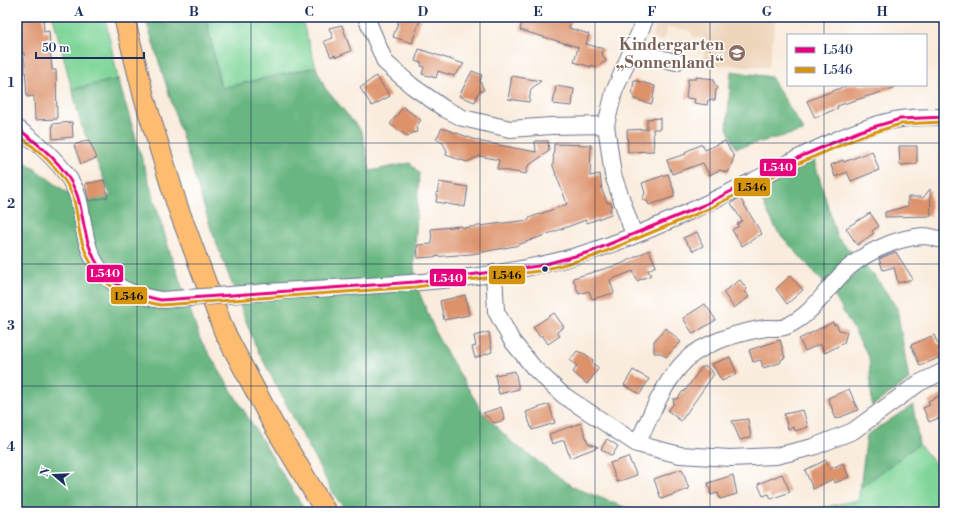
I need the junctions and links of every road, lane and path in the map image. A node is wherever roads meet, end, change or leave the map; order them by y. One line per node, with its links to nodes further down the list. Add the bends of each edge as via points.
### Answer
1 (124, 17): 14 (main road, via 144,97 177,206 224,331 273,424)
2 (366, 17): 7 (street, via 385,62 412,86 463,118 510,129)
3 (646, 17): 4 (street)
4 (631, 51): 5 (street); 7 (street, via 614,92)
5 (676, 62)
6 (944, 116): 9 (street, via 900,119 860,131 795,159 704,205)
7 (606, 125): 9 (street, via 613,175)
8 (17, 128): 11 (street, bridge, via 39,144 74,186 80,202 89,250 98,270 127,292 161,300 415,282)
9 (634, 235): 11 (street, via 590,252 538,266)
10 (944, 240): 13 (street, via 924,236 899,241 872,252 852,265 811,309 787,326 765,328 718,340 686,360 662,391)
11 (494, 273): 13 (street, via 496,311 512,341 534,368 563,395)
12 (944, 371): 13 (street, via 919,383 853,431 812,447 776,456 730,458 680,455)
13 (637, 444)
14 (326, 512)

